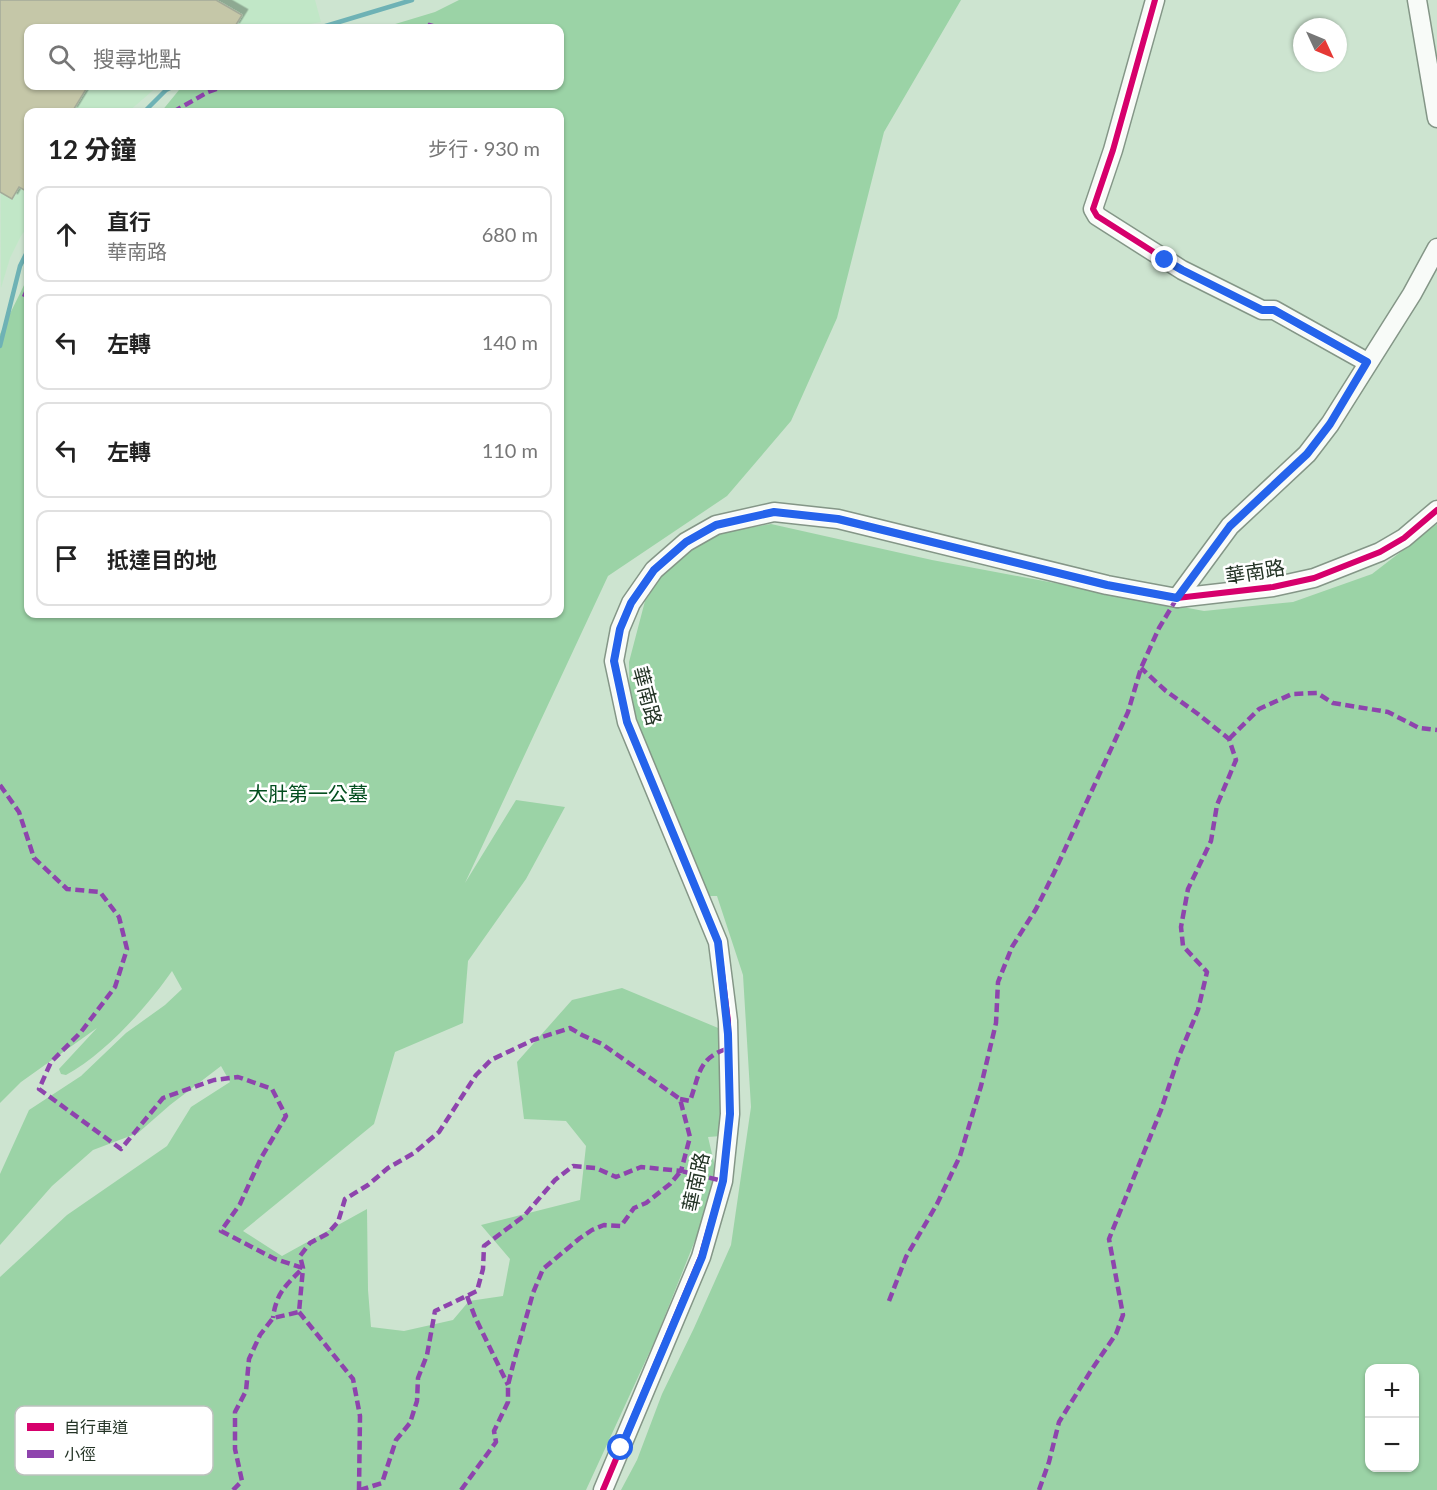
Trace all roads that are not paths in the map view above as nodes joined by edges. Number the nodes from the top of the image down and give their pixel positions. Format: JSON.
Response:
{"nodes":[{"id":1,"x":1155,"y":0,"type":"edge"},
{"id":2,"x":1417,"y":0,"type":"edge"},
{"id":3,"x":1437,"y":118,"type":"edge"},
{"id":4,"x":1437,"y":248,"type":"edge"},
{"id":5,"x":1367,"y":362,"type":"junction"},
{"id":6,"x":1437,"y":510,"type":"edge"},
{"id":7,"x":1177,"y":598,"type":"junction"},
{"id":8,"x":603,"y":1490,"type":"edge"}],
"edges":[{"from":1,"to":5,"type":"street"},
{"from":2,"to":3,"type":"street"},
{"from":4,"to":5,"type":"street"},
{"from":5,"to":7,"type":"street"},
{"from":6,"to":7,"type":"street","name":"華南路"},
{"from":7,"to":8,"type":"street","name":"華南路"}]}
